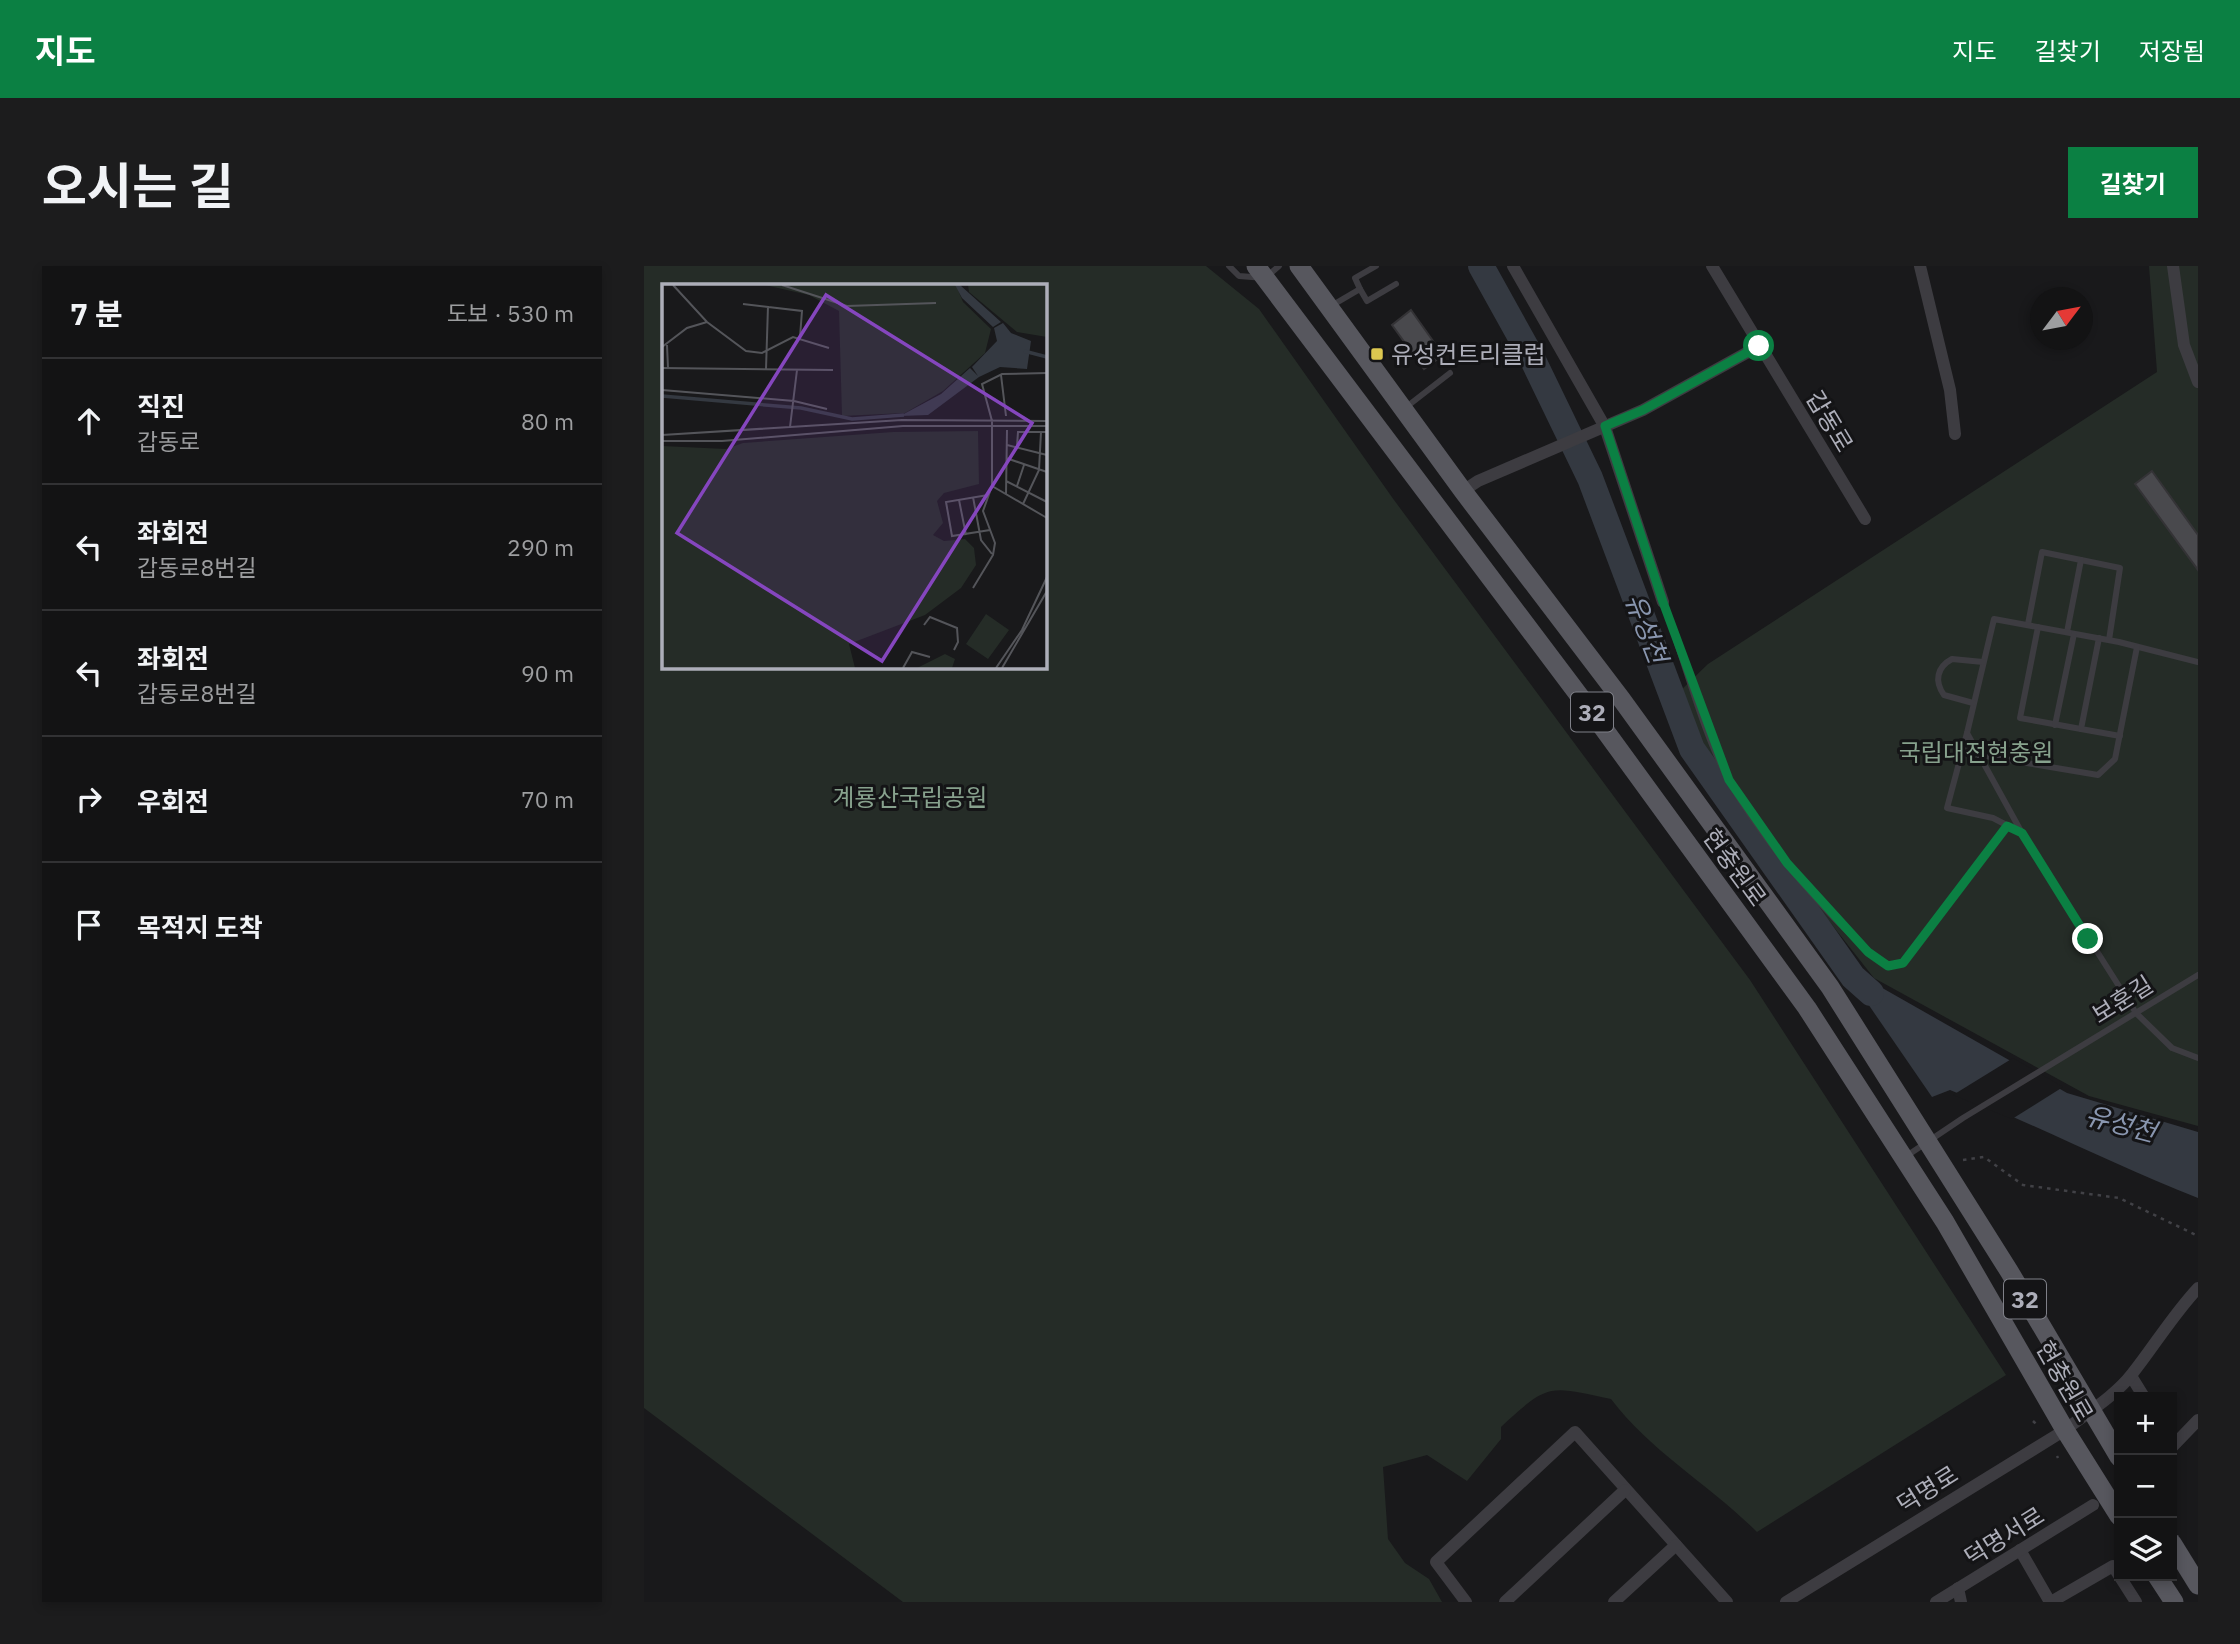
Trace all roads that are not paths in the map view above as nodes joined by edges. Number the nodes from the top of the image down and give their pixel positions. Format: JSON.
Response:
{"nodes":[{"id":1,"x":1230,"y":266,"type":"edge"},
{"id":2,"x":1377,"y":266,"type":"edge"},
{"id":3,"x":1513,"y":266,"type":"edge"},
{"id":4,"x":1712,"y":266,"type":"edge"},
{"id":5,"x":1920,"y":266,"type":"edge"},
{"id":6,"x":2173,"y":266,"type":"edge"},
{"id":7,"x":1305,"y":268,"type":"edge"},
{"id":8,"x":1266,"y":270,"type":"edge"},
{"id":9,"x":1396,"y":284,"type":"dead end"},
{"id":10,"x":1360,"y":289,"type":"junction"},
{"id":11,"x":1329,"y":307,"type":"junction"},
{"id":12,"x":1759,"y":346,"type":"junction"},
{"id":13,"x":1450,"y":373,"type":"dead end"},
{"id":14,"x":2198,"y":382,"type":"edge"},
{"id":15,"x":1403,"y":409,"type":"junction"},
{"id":16,"x":1601,"y":428,"type":"junction"},
{"id":17,"x":1955,"y":433,"type":"dead end"},
{"id":18,"x":1463,"y":491,"type":"junction"},
{"id":19,"x":1865,"y":519,"type":"dead end"},
{"id":20,"x":2081,"y":560,"type":"junction"},
{"id":21,"x":1663,"y":602,"type":"joint"},
{"id":22,"x":2028,"y":624,"type":"junction"},
{"id":23,"x":2038,"y":626,"type":"junction"},
{"id":24,"x":2071,"y":633,"type":"junction"},
{"id":25,"x":2099,"y":638,"type":"junction"},
{"id":26,"x":2109,"y":640,"type":"junction"},
{"id":27,"x":2137,"y":647,"type":"junction"},
{"id":28,"x":1983,"y":662,"type":"junction"},
{"id":29,"x":2198,"y":662,"type":"edge"},
{"id":30,"x":1973,"y":703,"type":"junction"},
{"id":31,"x":2055,"y":725,"type":"junction"},
{"id":32,"x":2081,"y":729,"type":"junction"},
{"id":33,"x":1967,"y":733,"type":"junction"},
{"id":34,"x":2120,"y":736,"type":"junction"},
{"id":35,"x":1979,"y":755,"type":"junction"},
{"id":36,"x":2007,"y":826,"type":"junction"},
{"id":37,"x":2022,"y":833,"type":"junction"},
{"id":38,"x":2198,"y":975,"type":"edge"},
{"id":39,"x":2136,"y":1013,"type":"junction"},
{"id":40,"x":2198,"y":1058,"type":"edge"},
{"id":41,"x":1929,"y":1142,"type":"junction"},
{"id":42,"x":1903,"y":1158,"type":"junction"},
{"id":43,"x":2198,"y":1287,"type":"edge"},
{"id":44,"x":2131,"y":1376,"type":"junction"},
{"id":45,"x":2141,"y":1392,"type":"edge"},
{"id":46,"x":2091,"y":1410,"type":"junction"},
{"id":47,"x":2198,"y":1420,"type":"edge"},
{"id":48,"x":2065,"y":1430,"type":"junction"},
{"id":49,"x":2177,"y":1440,"type":"edge"},
{"id":50,"x":2118,"y":1455,"type":"edge"},
{"id":51,"x":1625,"y":1490,"type":"junction"},
{"id":52,"x":2093,"y":1505,"type":"dead end"},
{"id":53,"x":2114,"y":1508,"type":"edge"},
{"id":54,"x":1676,"y":1545,"type":"junction"},
{"id":55,"x":2020,"y":1550,"type":"junction"},
{"id":56,"x":2177,"y":1551,"type":"edge"},
{"id":57,"x":2160,"y":1581,"type":"edge"},
{"id":58,"x":2198,"y":1585,"type":"edge"},
{"id":59,"x":1958,"y":1588,"type":"junction"},
{"id":60,"x":1466,"y":1602,"type":"edge"},
{"id":61,"x":1506,"y":1602,"type":"edge"},
{"id":62,"x":1614,"y":1602,"type":"edge"},
{"id":63,"x":1727,"y":1602,"type":"edge"},
{"id":64,"x":1783,"y":1602,"type":"edge"},
{"id":65,"x":1936,"y":1602,"type":"edge"},
{"id":66,"x":1961,"y":1602,"type":"edge"},
{"id":67,"x":2051,"y":1602,"type":"edge"},
{"id":68,"x":2136,"y":1602,"type":"edge"},
{"id":69,"x":2174,"y":1602,"type":"edge"}],
"edges":[{"from":1,"to":8,"type":"lane","name":"현충원로"},
{"from":2,"to":10,"type":"lane"},
{"from":3,"to":16,"type":"street"},
{"from":4,"to":12,"type":"street","name":"갑동로"},
{"from":5,"to":17,"type":"street"},
{"from":6,"to":14,"type":"street"},
{"from":7,"to":11,"type":"main road","name":"현충원로","number":"32"},
{"from":8,"to":42,"type":"main road","name":"현충원로","number":"32"},
{"from":9,"to":10,"type":"lane"},
{"from":10,"to":11,"type":"lane"},
{"from":11,"to":15,"type":"main road","name":"현충원로","number":"32"},
{"from":12,"to":16,"type":"street"},
{"from":12,"to":19,"type":"street","name":"갑동로"},
{"from":13,"to":15,"type":"lane"},
{"from":15,"to":18,"type":"main road","name":"현충원로","number":"32"},
{"from":16,"to":18,"type":"street"},
{"from":16,"to":21,"type":"street"},
{"from":18,"to":41,"type":"main road","name":"현충원로","number":"32"},
{"from":20,"to":22,"type":"lane"},
{"from":20,"to":24,"type":"lane"},
{"from":20,"to":26,"type":"lane"},
{"from":21,"to":36,"type":"lane"},
{"from":22,"to":23,"type":"lane"},
{"from":22,"to":28,"type":"lane"},
{"from":23,"to":24,"type":"lane"},
{"from":23,"to":31,"type":"lane"},
{"from":24,"to":25,"type":"lane"},
{"from":24,"to":31,"type":"lane"},
{"from":25,"to":26,"type":"lane"},
{"from":25,"to":32,"type":"lane"},
{"from":26,"to":27,"type":"lane"},
{"from":27,"to":29,"type":"lane"},
{"from":27,"to":34,"type":"lane"},
{"from":28,"to":30,"type":"lane"},
{"from":28,"to":30,"type":"lane"},
{"from":30,"to":33,"type":"lane"},
{"from":31,"to":32,"type":"lane"},
{"from":32,"to":34,"type":"lane"},
{"from":33,"to":35,"type":"lane"},
{"from":33,"to":36,"type":"lane"},
{"from":34,"to":35,"type":"lane"},
{"from":35,"to":37,"type":"lane"},
{"from":36,"to":37,"type":"lane"},
{"from":37,"to":39,"type":"lane"},
{"from":38,"to":39,"type":"lane","name":"보훈길"},
{"from":39,"to":40,"type":"lane"},
{"from":39,"to":41,"type":"lane","name":"보훈길"},
{"from":41,"to":42,"type":"lane","name":"보훈길"},
{"from":41,"to":46,"type":"main road","name":"현충원로","number":"32"},
{"from":42,"to":48,"type":"main road","name":"현충원로","number":"32"},
{"from":43,"to":44,"type":"street","name":"덕명로"},
{"from":44,"to":45,"type":"street"},
{"from":44,"to":46,"type":"street","name":"덕명로"},
{"from":46,"to":48,"type":"street","name":"덕명로"},
{"from":46,"to":50,"type":"main road","name":"현충원로","number":"32"},
{"from":47,"to":49,"type":"street"},
{"from":48,"to":53,"type":"main road","name":"현충원로","number":"32"},
{"from":48,"to":64,"type":"street","name":"덕명로"},
{"from":51,"to":54,"type":"street"},
{"from":51,"to":60,"type":"street"},
{"from":51,"to":61,"type":"street"},
{"from":52,"to":55,"type":"street","name":"덕명서로"},
{"from":54,"to":62,"type":"street"},
{"from":54,"to":63,"type":"street"},
{"from":55,"to":59,"type":"street","name":"덕명서로"},
{"from":55,"to":67,"type":"street"},
{"from":56,"to":58,"type":"main road"},
{"from":57,"to":69,"type":"main road"},
{"from":59,"to":65,"type":"street","name":"덕명서로"},
{"from":59,"to":66,"type":"street"},
{"from":67,"to":68,"type":"street"}]}
